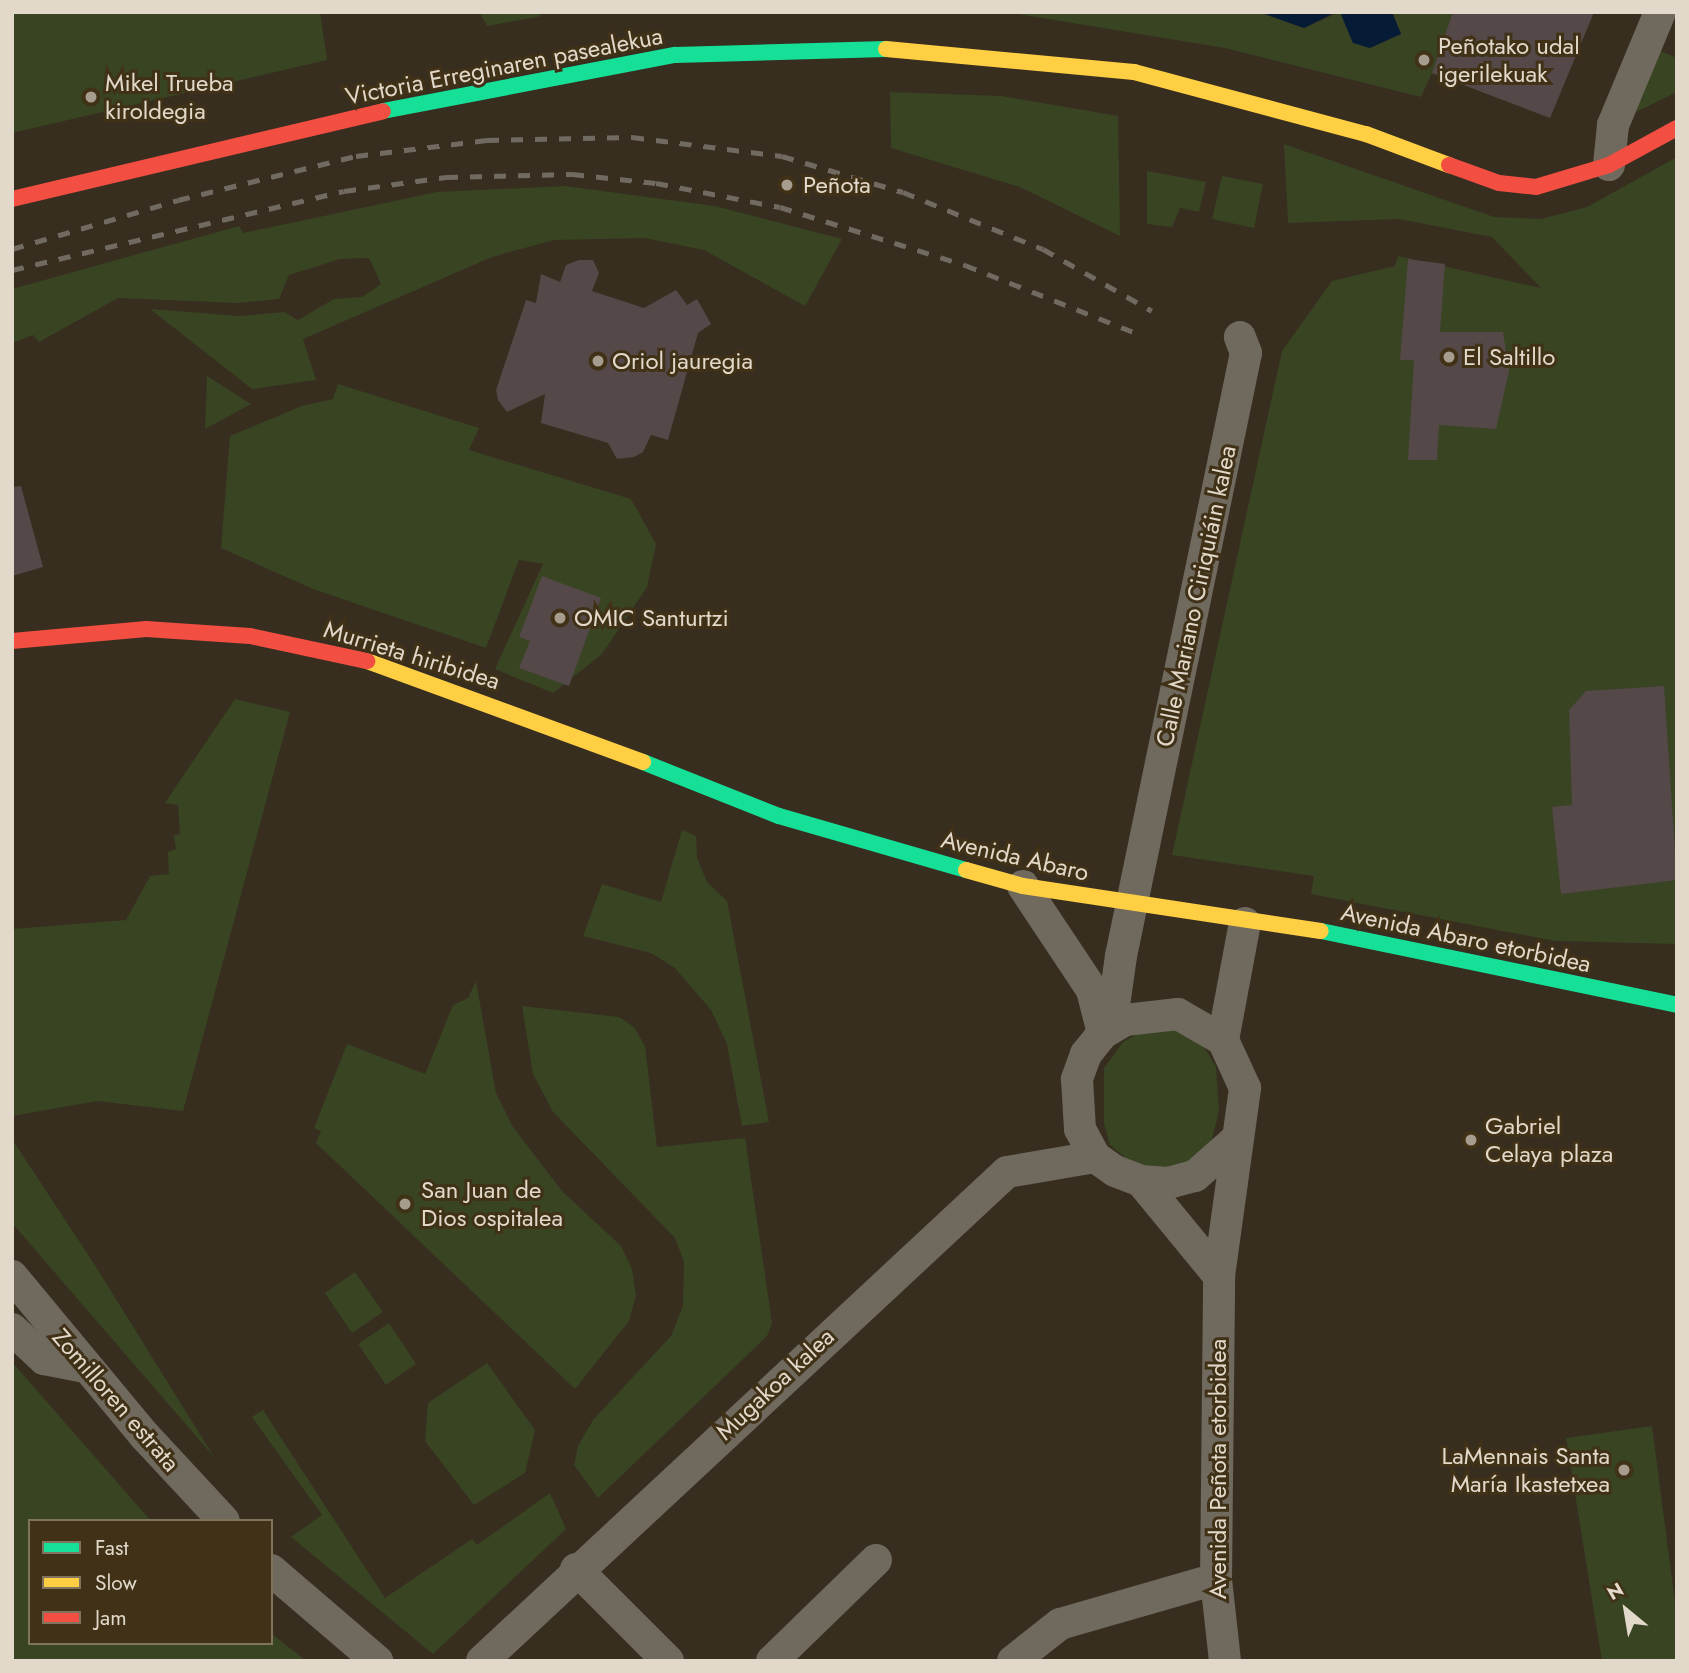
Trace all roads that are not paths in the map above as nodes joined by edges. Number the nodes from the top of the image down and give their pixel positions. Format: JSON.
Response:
{"nodes":[{"id":1,"x":1662,"y":30,"type":"edge"},
{"id":2,"x":1677,"y":128,"type":"edge"},
{"id":3,"x":1609,"y":164,"type":"junction"},
{"id":4,"x":12,"y":199,"type":"edge"},
{"id":5,"x":1240,"y":337,"type":"dead end"},
{"id":6,"x":12,"y":641,"type":"edge"},
{"id":7,"x":779,"y":816,"type":"joint"},
{"id":8,"x":1023,"y":886,"type":"junction"},
{"id":9,"x":1132,"y":905,"type":"junction"},
{"id":10,"x":1245,"y":923,"type":"junction"},
{"id":11,"x":1677,"y":1005,"type":"edge"},
{"id":12,"x":1107,"y":1030,"type":"junction"},
{"id":13,"x":1223,"y":1040,"type":"junction"},
{"id":14,"x":1238,"y":1138,"type":"junction"},
{"id":15,"x":1095,"y":1157,"type":"junction"},
{"id":16,"x":1140,"y":1181,"type":"junction"},
{"id":17,"x":12,"y":1276,"type":"edge"},
{"id":18,"x":1219,"y":1276,"type":"junction"},
{"id":19,"x":12,"y":1329,"type":"edge"},
{"id":20,"x":85,"y":1367,"type":"junction"},
{"id":21,"x":222,"y":1519,"type":"edge"},
{"id":22,"x":876,"y":1560,"type":"dead end"},
{"id":23,"x":576,"y":1569,"type":"junction"},
{"id":24,"x":273,"y":1572,"type":"edge"},
{"id":25,"x":1216,"y":1579,"type":"junction"},
{"id":26,"x":377,"y":1661,"type":"edge"},
{"id":27,"x":482,"y":1661,"type":"edge"},
{"id":28,"x":668,"y":1661,"type":"edge"},
{"id":29,"x":772,"y":1661,"type":"edge"},
{"id":30,"x":1013,"y":1661,"type":"edge"},
{"id":31,"x":1225,"y":1661,"type":"edge"}],
"edges":[{"from":1,"to":3,"type":"street"},
{"from":2,"to":3,"type":"street","name":"Victoria Erreginaren pasealekua"},
{"from":3,"to":4,"type":"street","name":"Victoria Erreginaren pasealekua"},
{"from":5,"to":9,"type":"street","name":"Calle Mariano Ciriquiáin kalea"},
{"from":6,"to":7,"type":"street","name":"Murrieta hiribidea"},
{"from":7,"to":8,"type":"street","name":"Avenida Abaro"},
{"from":8,"to":9,"type":"street","name":"Avenida Abaro"},
{"from":8,"to":12,"type":"street"},
{"from":9,"to":10,"type":"street","name":"Avenida Abaro"},
{"from":9,"to":12,"type":"street","name":"Calle Mariano Ciriquiáin kalea"},
{"from":10,"to":11,"type":"street","name":"Avenida Abaro etorbidea"},
{"from":10,"to":13,"type":"street"},
{"from":12,"to":13,"type":"street"},
{"from":12,"to":15,"type":"street"},
{"from":13,"to":14,"type":"street"},
{"from":14,"to":16,"type":"street"},
{"from":14,"to":18,"type":"street","name":"Avenida Peñota etorbidea"},
{"from":15,"to":16,"type":"street"},
{"from":15,"to":23,"type":"street","name":"Mugakoa kalea"},
{"from":16,"to":18,"type":"street"},
{"from":17,"to":20,"type":"street","name":"Zomilloren estrata"},
{"from":18,"to":25,"type":"street","name":"Avenida Peñota etorbidea"},
{"from":19,"to":20,"type":"street"},
{"from":20,"to":21,"type":"street","name":"Zomilloren estrata"},
{"from":22,"to":29,"type":"street"},
{"from":23,"to":27,"type":"street","name":"Mugakoa kalea"},
{"from":23,"to":28,"type":"street"},
{"from":24,"to":26,"type":"street"},
{"from":25,"to":30,"type":"street"},
{"from":25,"to":31,"type":"street","name":"Avenida Peñota etorbidea"}]}
